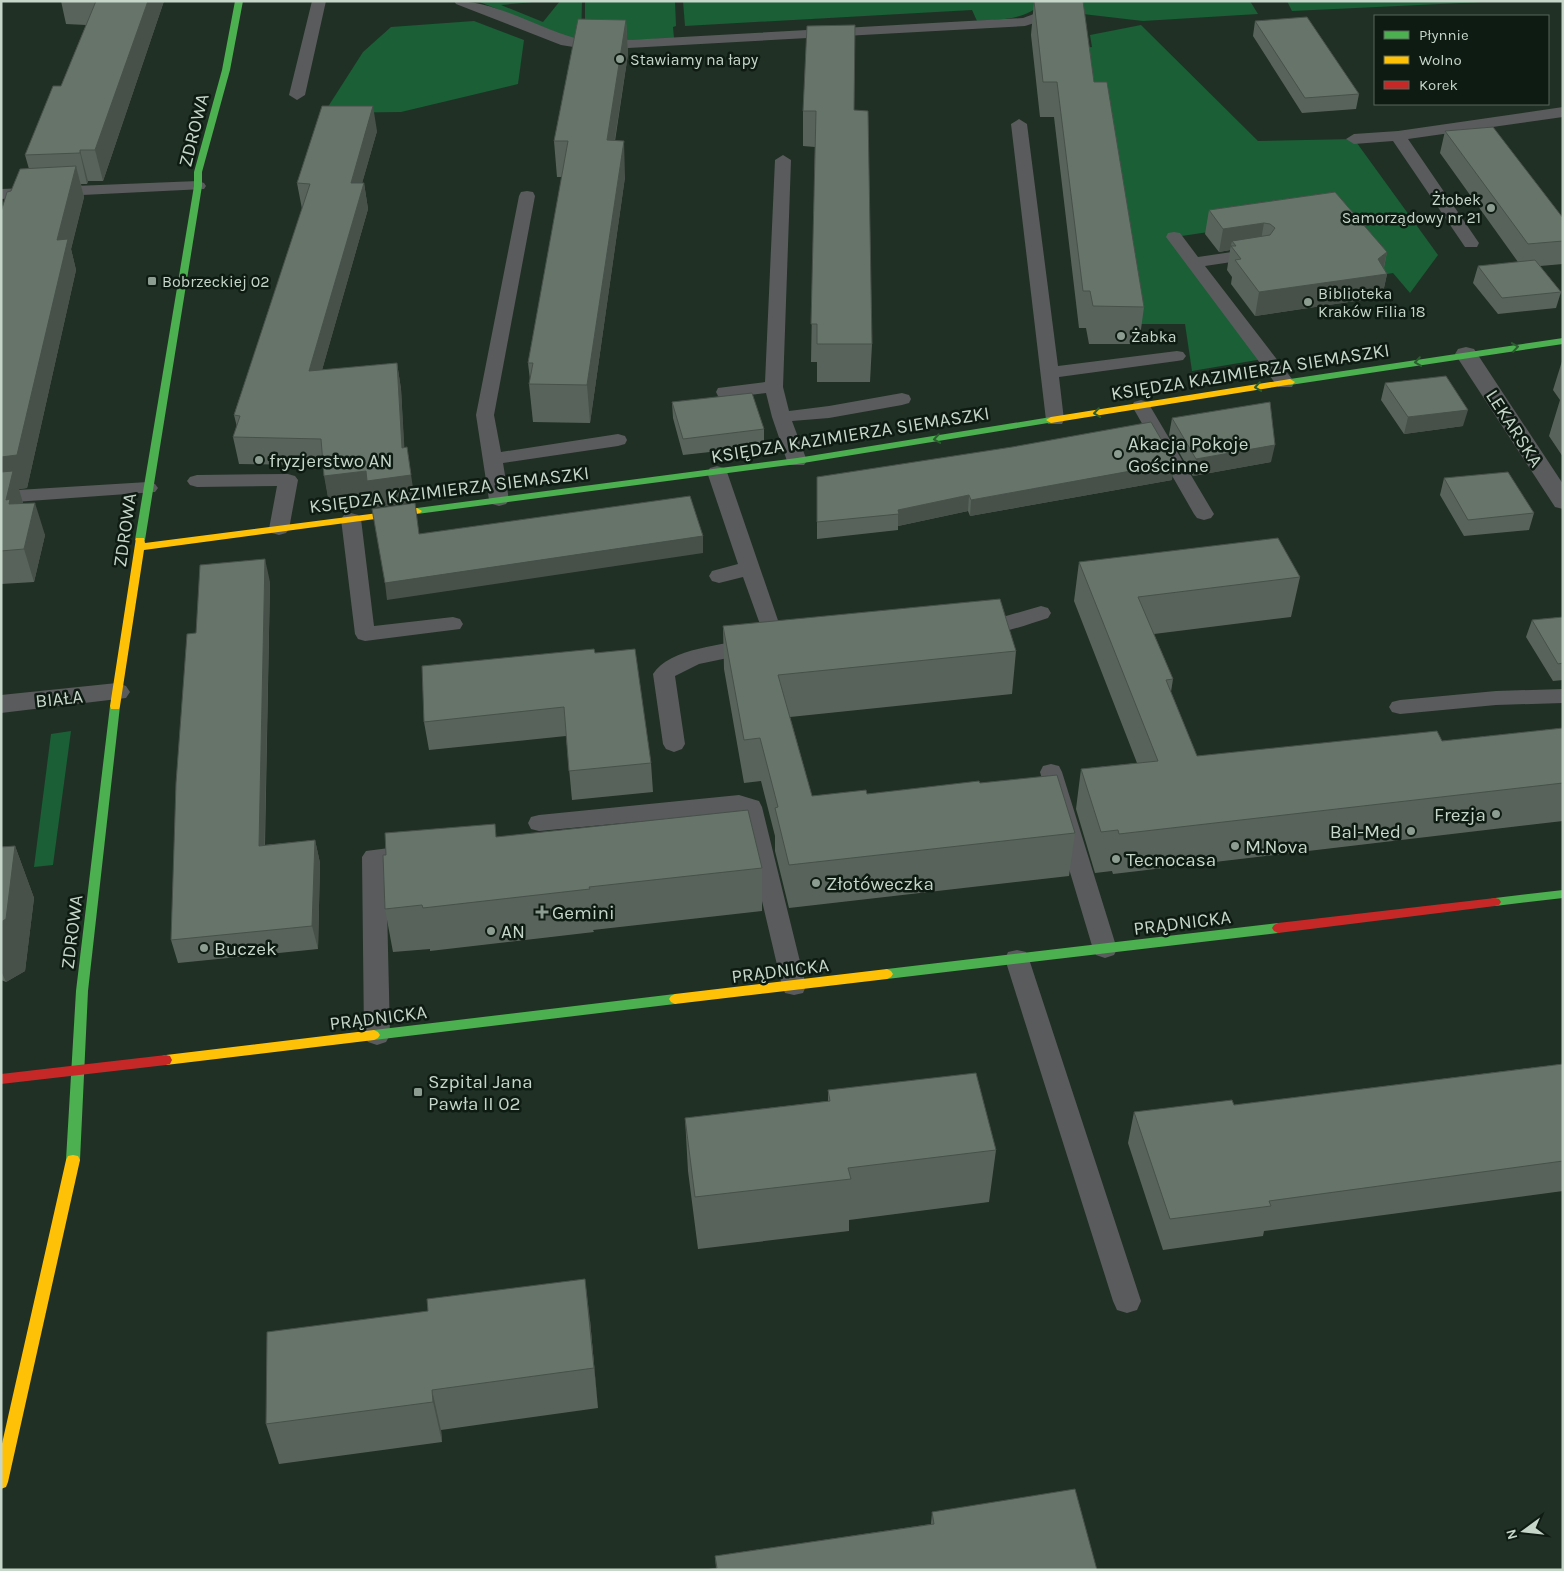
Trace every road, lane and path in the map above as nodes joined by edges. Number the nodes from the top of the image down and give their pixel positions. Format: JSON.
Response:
{"nodes":[{"id":1,"x":239,"y":1,"type":"edge"},
{"id":2,"x":319,"y":1,"type":"edge"},
{"id":3,"x":461,"y":1,"type":"edge"},
{"id":4,"x":1054,"y":1,"type":"edge"},
{"id":5,"x":297,"y":95,"type":"dead end"},
{"id":6,"x":1563,"y":112,"type":"edge"},
{"id":7,"x":1019,"y":124,"type":"dead end"},
{"id":8,"x":1398,"y":136,"type":"junction"},
{"id":9,"x":1354,"y":139,"type":"dead end"},
{"id":10,"x":783,"y":160,"type":"dead end"},
{"id":11,"x":198,"y":186,"type":"junction"},
{"id":12,"x":1,"y":194,"type":"edge"},
{"id":13,"x":527,"y":196,"type":"dead end"},
{"id":14,"x":1174,"y":237,"type":"dead end"},
{"id":15,"x":1471,"y":243,"type":"dead end"},
{"id":16,"x":1260,"y":253,"type":"edge"},
{"id":17,"x":1194,"y":263,"type":"junction"},
{"id":18,"x":1563,"y":341,"type":"edge"},
{"id":19,"x":1466,"y":354,"type":"junction"},
{"id":20,"x":1178,"y":356,"type":"dead end"},
{"id":21,"x":1048,"y":372,"type":"junction"},
{"id":22,"x":1285,"y":382,"type":"junction"},
{"id":23,"x":774,"y":386,"type":"junction"},
{"id":24,"x":725,"y":392,"type":"dead end"},
{"id":25,"x":902,"y":399,"type":"dead end"},
{"id":26,"x":1141,"y":406,"type":"junction"},
{"id":27,"x":781,"y":417,"type":"junction"},
{"id":28,"x":1055,"y":420,"type":"junction"},
{"id":29,"x":618,"y":440,"type":"dead end"},
{"id":30,"x":492,"y":459,"type":"junction"},
{"id":31,"x":797,"y":461,"type":"junction"},
{"id":32,"x":717,"y":472,"type":"junction"},
{"id":33,"x":197,"y":481,"type":"dead end"},
{"id":34,"x":148,"y":488,"type":"junction"},
{"id":35,"x":1,"y":497,"type":"edge"},
{"id":36,"x":499,"y":500,"type":"junction"},
{"id":37,"x":1563,"y":502,"type":"edge"},
{"id":38,"x":1204,"y":514,"type":"dead end"},
{"id":39,"x":352,"y":519,"type":"junction"},
{"id":40,"x":279,"y":529,"type":"junction"},
{"id":41,"x":140,"y":547,"type":"junction"},
{"id":42,"x":749,"y":566,"type":"junction"},
{"id":43,"x":719,"y":576,"type":"dead end"},
{"id":44,"x":1041,"y":612,"type":"dead end"},
{"id":45,"x":453,"y":624,"type":"dead end"},
{"id":46,"x":960,"y":628,"type":"edge"},
{"id":47,"x":771,"y":632,"type":"junction"},
{"id":48,"x":807,"y":643,"type":"edge"},
{"id":49,"x":117,"y":692,"type":"junction"},
{"id":50,"x":1563,"y":696,"type":"edge"},
{"id":51,"x":1,"y":704,"type":"edge"},
{"id":52,"x":1400,"y":707,"type":"dead end"},
{"id":53,"x":674,"y":744,"type":"dead end"},
{"id":54,"x":1051,"y":772,"type":"dead end"},
{"id":55,"x":539,"y":823,"type":"dead end"},
{"id":56,"x":416,"y":852,"type":"edge"},
{"id":57,"x":1563,"y":894,"type":"edge"},
{"id":58,"x":1105,"y":949,"type":"junction"},
{"id":59,"x":1017,"y":959,"type":"junction"},
{"id":60,"x":794,"y":986,"type":"junction"},
{"id":61,"x":377,"y":1035,"type":"junction"},
{"id":62,"x":78,"y":1070,"type":"junction"},
{"id":63,"x":1,"y":1078,"type":"edge"},
{"id":64,"x":1127,"y":1301,"type":"dead end"},
{"id":65,"x":1,"y":1482,"type":"edge"}],
"edges":[{"from":1,"to":11,"type":"street","name":"ZDROWA"},
{"from":2,"to":5,"type":"lane"},
{"from":3,"to":4,"type":"lane"},
{"from":6,"to":8,"type":"lane"},
{"from":7,"to":21,"type":"lane"},
{"from":8,"to":9,"type":"lane"},
{"from":8,"to":15,"type":"lane"},
{"from":10,"to":23,"type":"lane"},
{"from":11,"to":12,"type":"lane"},
{"from":11,"to":34,"type":"street","name":"ZDROWA"},
{"from":13,"to":30,"type":"lane"},
{"from":14,"to":17,"type":"lane"},
{"from":16,"to":17,"type":"lane"},
{"from":17,"to":22,"type":"lane"},
{"from":19,"to":18,"type":"street","name":"KSIĘDZA KAZIMIERZA SIEMASZKI","one_way":true},
{"from":19,"to":22,"type":"street","name":"KSIĘDZA KAZIMIERZA SIEMASZKI","one_way":true},
{"from":19,"to":37,"type":"street","name":"LEKARSKA"},
{"from":20,"to":21,"type":"lane"},
{"from":21,"to":28,"type":"lane"},
{"from":22,"to":26,"type":"street","name":"KSIĘDZA KAZIMIERZA SIEMASZKI","one_way":true},
{"from":23,"to":24,"type":"lane"},
{"from":23,"to":27,"type":"lane"},
{"from":25,"to":27,"type":"lane"},
{"from":26,"to":28,"type":"street","name":"KSIĘDZA KAZIMIERZA SIEMASZKI","one_way":true},
{"from":26,"to":38,"type":"lane"},
{"from":27,"to":31,"type":"lane"},
{"from":28,"to":31,"type":"street","name":"KSIĘDZA KAZIMIERZA SIEMASZKI","one_way":true},
{"from":29,"to":30,"type":"lane"},
{"from":30,"to":36,"type":"lane"},
{"from":31,"to":32,"type":"street","name":"KSIĘDZA KAZIMIERZA SIEMASZKI"},
{"from":32,"to":36,"type":"street","name":"KSIĘDZA KAZIMIERZA SIEMASZKI"},
{"from":32,"to":42,"type":"lane"},
{"from":33,"to":40,"type":"lane"},
{"from":34,"to":35,"type":"lane"},
{"from":34,"to":41,"type":"street","name":"ZDROWA"},
{"from":36,"to":39,"type":"street","name":"KSIĘDZA KAZIMIERZA SIEMASZKI"},
{"from":39,"to":40,"type":"street","name":"KSIĘDZA KAZIMIERZA SIEMASZKI"},
{"from":39,"to":45,"type":"lane"},
{"from":40,"to":41,"type":"street","name":"KSIĘDZA KAZIMIERZA SIEMASZKI"},
{"from":41,"to":49,"type":"street","name":"ZDROWA"},
{"from":42,"to":43,"type":"lane"},
{"from":42,"to":47,"type":"lane"},
{"from":44,"to":46,"type":"lane"},
{"from":47,"to":48,"type":"lane"},
{"from":47,"to":53,"type":"lane"},
{"from":49,"to":51,"type":"street","name":"BIAŁA"},
{"from":49,"to":62,"type":"street","name":"ZDROWA"},
{"from":50,"to":52,"type":"lane"},
{"from":54,"to":58,"type":"lane"},
{"from":55,"to":60,"type":"lane"},
{"from":56,"to":61,"type":"lane"},
{"from":57,"to":58,"type":"street","name":"PRĄDNICKA"},
{"from":58,"to":59,"type":"street","name":"PRĄDNICKA"},
{"from":59,"to":60,"type":"street","name":"PRĄDNICKA"},
{"from":59,"to":64,"type":"lane"},
{"from":60,"to":61,"type":"street","name":"PRĄDNICKA"},
{"from":61,"to":62,"type":"street","name":"PRĄDNICKA"},
{"from":62,"to":63,"type":"street","name":"PRĄDNICKA"},
{"from":62,"to":65,"type":"street","name":"ZDROWA"}]}
